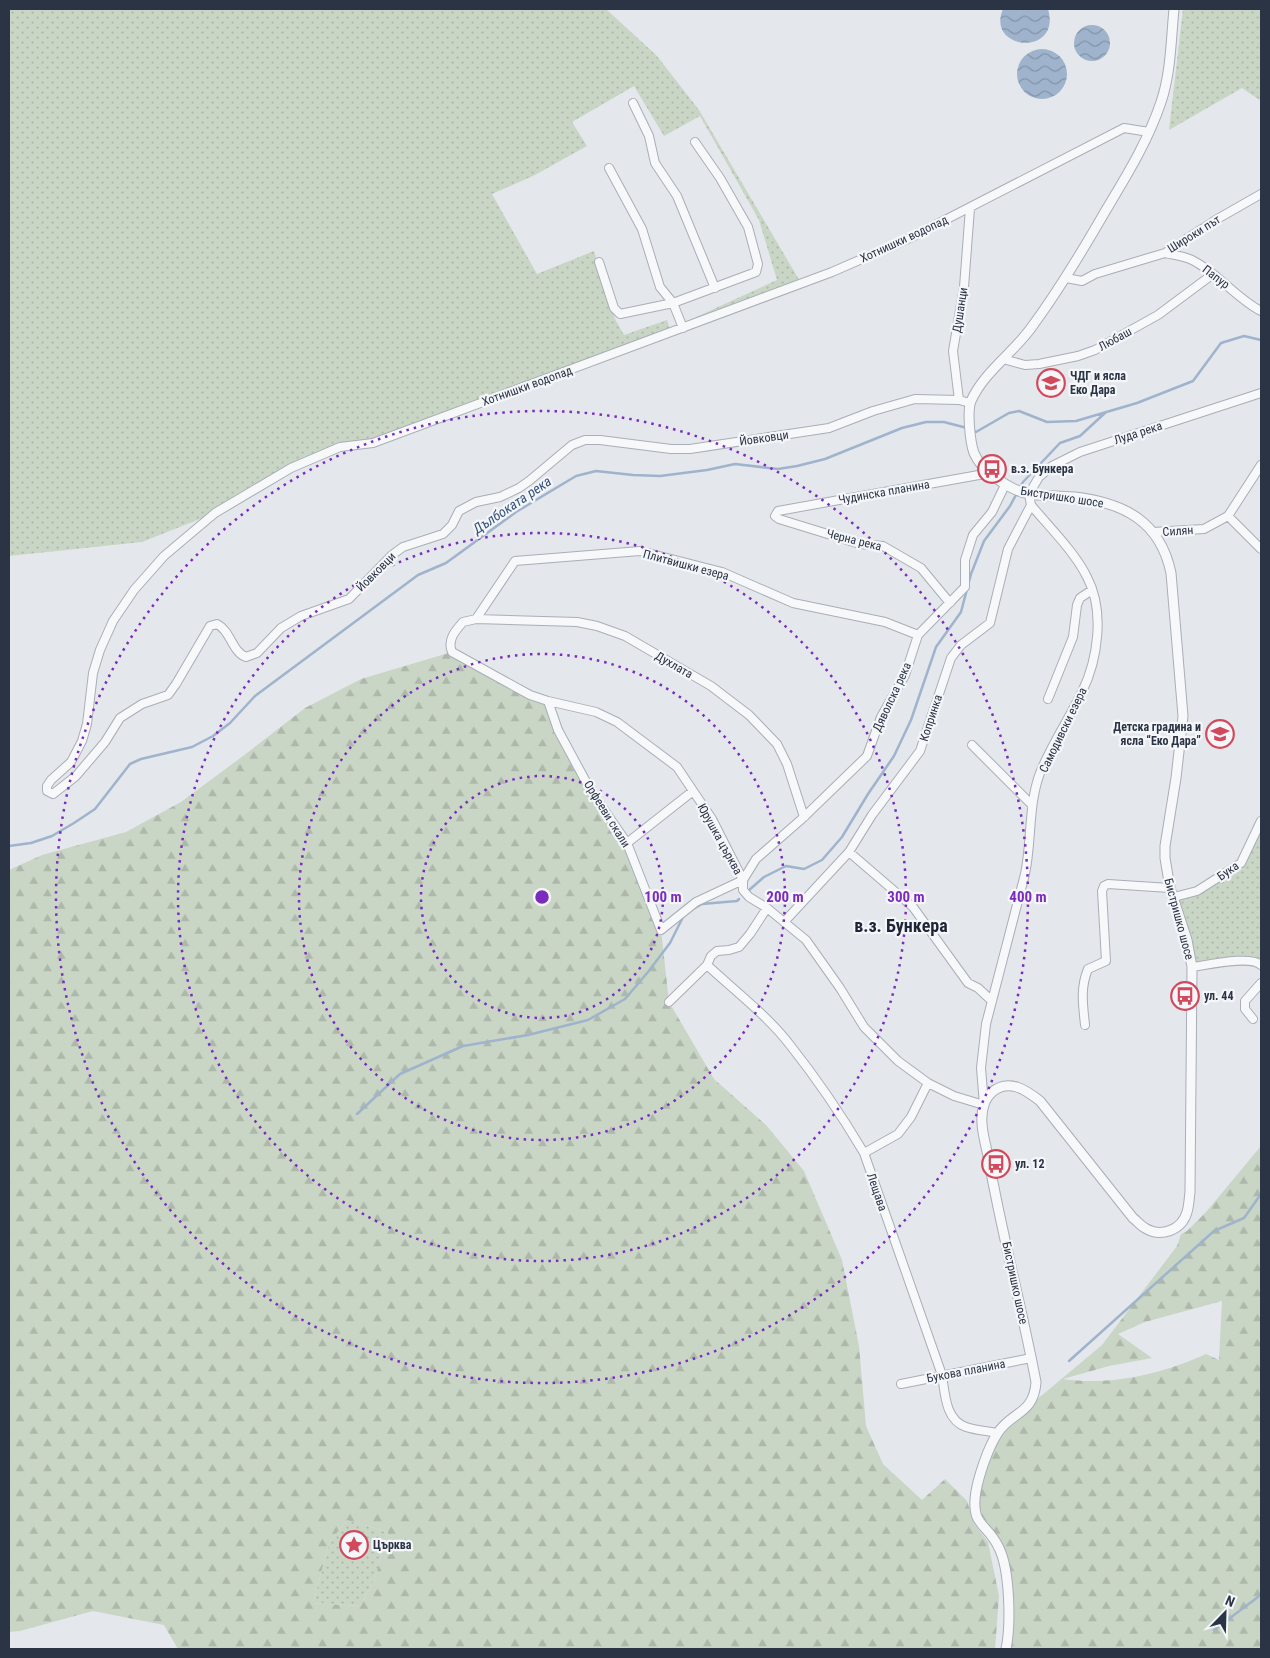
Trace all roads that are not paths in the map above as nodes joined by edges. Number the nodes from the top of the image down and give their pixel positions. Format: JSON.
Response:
{"nodes":[{"id":1,"x":1174,"y":9,"type":"edge"},
{"id":2,"x":633,"y":103,"type":"dead end"},
{"id":3,"x":1149,"y":132,"type":"junction"},
{"id":4,"x":695,"y":142,"type":"dead end"},
{"id":5,"x":608,"y":168,"type":"dead end"},
{"id":6,"x":1261,"y":194,"type":"edge"},
{"id":7,"x":970,"y":208,"type":"junction"},
{"id":8,"x":1165,"y":253,"type":"junction"},
{"id":9,"x":599,"y":262,"type":"dead end"},
{"id":10,"x":1213,"y":274,"type":"junction"},
{"id":11,"x":1066,"y":278,"type":"junction"},
{"id":12,"x":715,"y":288,"type":"junction"},
{"id":13,"x":673,"y":303,"type":"junction"},
{"id":14,"x":1261,"y":311,"type":"edge"},
{"id":15,"x":683,"y":328,"type":"junction"},
{"id":16,"x":1003,"y":360,"type":"junction"},
{"id":17,"x":1261,"y":392,"type":"edge"},
{"id":18,"x":959,"y":400,"type":"junction"},
{"id":19,"x":970,"y":403,"type":"junction"},
{"id":20,"x":1260,"y":469,"type":"edge"},
{"id":21,"x":990,"y":473,"type":"junction"},
{"id":22,"x":1006,"y":485,"type":"junction"},
{"id":23,"x":1029,"y":494,"type":"junction"},
{"id":24,"x":1031,"y":505,"type":"junction"},
{"id":25,"x":778,"y":510,"type":"joint"},
{"id":26,"x":1228,"y":516,"type":"junction"},
{"id":27,"x":1154,"y":532,"type":"junction"},
{"id":28,"x":1261,"y":549,"type":"edge"},
{"id":29,"x":1092,"y":590,"type":"junction"},
{"id":30,"x":950,"y":603,"type":"junction"},
{"id":31,"x":476,"y":619,"type":"junction"},
{"id":32,"x":918,"y":635,"type":"junction"},
{"id":33,"x":1048,"y":699,"type":"dead end"},
{"id":34,"x":548,"y":701,"type":"junction"},
{"id":35,"x":972,"y":745,"type":"dead end"},
{"id":36,"x":693,"y":790,"type":"junction"},
{"id":37,"x":47,"y":792,"type":"joint"},
{"id":38,"x":1032,"y":805,"type":"junction"},
{"id":39,"x":804,"y":817,"type":"junction"},
{"id":40,"x":1261,"y":821,"type":"edge"},
{"id":41,"x":627,"y":843,"type":"junction"},
{"id":42,"x":849,"y":852,"type":"junction"},
{"id":43,"x":743,"y":880,"type":"junction"},
{"id":44,"x":1170,"y":888,"type":"junction"},
{"id":45,"x":1174,"y":897,"type":"junction"},
{"id":46,"x":766,"y":908,"type":"junction"},
{"id":47,"x":784,"y":922,"type":"junction"},
{"id":48,"x":707,"y":965,"type":"junction"},
{"id":49,"x":1261,"y":965,"type":"edge"},
{"id":50,"x":1192,"y":967,"type":"junction"},
{"id":51,"x":1261,"y":983,"type":"edge"},
{"id":52,"x":992,"y":1001,"type":"junction"},
{"id":53,"x":669,"y":1002,"type":"dead end"},
{"id":54,"x":1254,"y":1019,"type":"dead end"},
{"id":55,"x":1086,"y":1025,"type":"dead end"},
{"id":56,"x":928,"y":1083,"type":"junction"},
{"id":57,"x":984,"y":1105,"type":"junction"},
{"id":58,"x":864,"y":1153,"type":"junction"},
{"id":59,"x":1031,"y":1358,"type":"junction"},
{"id":60,"x":942,"y":1375,"type":"junction"},
{"id":61,"x":901,"y":1384,"type":"dead end"},
{"id":62,"x":997,"y":1433,"type":"junction"},
{"id":63,"x":1006,"y":1649,"type":"edge"}],
"edges":[{"from":1,"to":3,"type":"street"},
{"from":2,"to":12,"type":"street"},
{"from":3,"to":7,"type":"street","name":"Хотнишки водопад"},
{"from":3,"to":11,"type":"street"},
{"from":4,"to":12,"type":"street"},
{"from":5,"to":13,"type":"street"},
{"from":6,"to":8,"type":"street","name":"Широки път"},
{"from":7,"to":15,"type":"street","name":"Хотнишки водопад"},
{"from":7,"to":18,"type":"street","name":"Душанци"},
{"from":8,"to":10,"type":"street","name":"Папур"},
{"from":8,"to":11,"type":"street","name":"Широки път"},
{"from":9,"to":13,"type":"street"},
{"from":10,"to":14,"type":"street","name":"Папур"},
{"from":10,"to":16,"type":"street","name":"Любаш"},
{"from":11,"to":16,"type":"street"},
{"from":12,"to":13,"type":"street"},
{"from":13,"to":15,"type":"street"},
{"from":15,"to":37,"type":"street","name":"Хотнишки водопад"},
{"from":16,"to":19,"type":"street"},
{"from":17,"to":23,"type":"street","name":"Луда река"},
{"from":18,"to":19,"type":"street"},
{"from":18,"to":37,"type":"street","name":"Йовковци"},
{"from":19,"to":21,"type":"street","name":"Бистришко шосе"},
{"from":20,"to":26,"type":"street","name":"Силян"},
{"from":21,"to":22,"type":"street","name":"Бистришко шосе"},
{"from":21,"to":25,"type":"street","name":"Чудинска планина"},
{"from":22,"to":23,"type":"street","name":"Бистришко шосе"},
{"from":22,"to":30,"type":"street","name":"Дяволска река"},
{"from":23,"to":24,"type":"street"},
{"from":23,"to":27,"type":"street","name":"Бистришко шосе"},
{"from":24,"to":29,"type":"street","name":"Самодивски езера"},
{"from":24,"to":42,"type":"street","name":"Копринка"},
{"from":25,"to":30,"type":"street","name":"Черна река"},
{"from":26,"to":27,"type":"street","name":"Силян"},
{"from":26,"to":28,"type":"street"},
{"from":27,"to":44,"type":"street","name":"Бистришко шосе"},
{"from":29,"to":33,"type":"street"},
{"from":29,"to":38,"type":"street","name":"Самодивски езера"},
{"from":30,"to":32,"type":"street","name":"Дяволска река"},
{"from":31,"to":32,"type":"street","name":"Плитвишки езера"},
{"from":31,"to":34,"type":"street","name":"Юрушка църква"},
{"from":31,"to":39,"type":"street","name":"Духлата"},
{"from":32,"to":39,"type":"street","name":"Дяволска река"},
{"from":34,"to":36,"type":"street","name":"Юрушка църква"},
{"from":34,"to":41,"type":"street","name":"Орфееви скали"},
{"from":35,"to":38,"type":"street"},
{"from":36,"to":41,"type":"street"},
{"from":36,"to":43,"type":"street","name":"Юрушка църква"},
{"from":38,"to":52,"type":"street","name":"Самодивски езера"},
{"from":39,"to":43,"type":"street","name":"Дяволска река"},
{"from":40,"to":45,"type":"street","name":"Бука"},
{"from":41,"to":43,"type":"street","name":"Орфееви скали"},
{"from":42,"to":47,"type":"street","name":"Копринка"},
{"from":42,"to":52,"type":"street"},
{"from":43,"to":46,"type":"street","name":"Юрушка църква"},
{"from":44,"to":45,"type":"street","name":"Бистришко шосе"},
{"from":44,"to":55,"type":"street"},
{"from":45,"to":50,"type":"street","name":"Бистришко шосе"},
{"from":46,"to":47,"type":"street","name":"Юрушка църква"},
{"from":46,"to":48,"type":"street"},
{"from":47,"to":56,"type":"street","name":"Юрушка църква"},
{"from":48,"to":53,"type":"street"},
{"from":48,"to":58,"type":"street","name":"Лещава"},
{"from":49,"to":50,"type":"street"},
{"from":50,"to":57,"type":"street","name":"Бистришко шосе"},
{"from":51,"to":54,"type":"street"},
{"from":52,"to":57,"type":"street","name":"Самодивски езера"},
{"from":56,"to":57,"type":"street","name":"Юрушка църква"},
{"from":56,"to":58,"type":"street"},
{"from":57,"to":59,"type":"street","name":"Бистришко шосе"},
{"from":58,"to":60,"type":"street","name":"Лещава"},
{"from":59,"to":60,"type":"street","name":"Букова планина"},
{"from":59,"to":62,"type":"street","name":"Бистришко шосе"},
{"from":60,"to":61,"type":"street","name":"Букова планина"},
{"from":60,"to":62,"type":"street","name":"Лещава"},
{"from":62,"to":63,"type":"street","name":"Бистришко шосе"}]}
